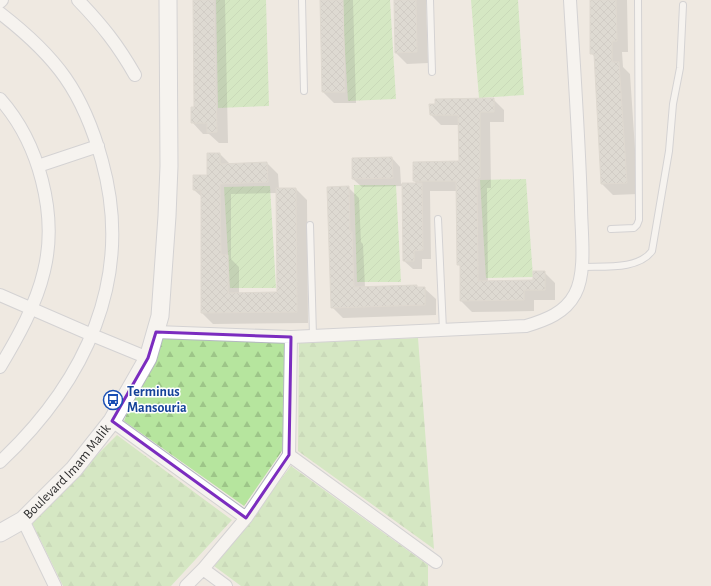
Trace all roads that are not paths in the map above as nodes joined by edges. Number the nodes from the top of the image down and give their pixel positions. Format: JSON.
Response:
{"nodes":[{"id":1,"x":78,"y":0,"type":"edge"},
{"id":2,"x":168,"y":0,"type":"edge"},
{"id":3,"x":302,"y":0,"type":"edge"},
{"id":4,"x":430,"y":0,"type":"edge"},
{"id":5,"x":570,"y":0,"type":"edge"},
{"id":6,"x":638,"y":0,"type":"edge"},
{"id":7,"x":683,"y":5,"type":"dead end"},
{"id":8,"x":0,"y":13,"type":"edge"},
{"id":9,"x":432,"y":72,"type":"dead end"},
{"id":10,"x":135,"y":75,"type":"dead end"},
{"id":11,"x":304,"y":91,"type":"dead end"},
{"id":12,"x":0,"y":99,"type":"edge"},
{"id":13,"x":98,"y":146,"type":"junction"},
{"id":14,"x":38,"y":166,"type":"junction"},
{"id":15,"x":438,"y":219,"type":"dead end"},
{"id":16,"x":310,"y":225,"type":"dead end"},
{"id":17,"x":611,"y":229,"type":"dead end"},
{"id":18,"x":582,"y":267,"type":"junction"},
{"id":19,"x":0,"y":294,"type":"edge"},
{"id":20,"x":31,"y":308,"type":"junction"},
{"id":21,"x":442,"y":330,"type":"junction"},
{"id":22,"x":156,"y":332,"type":"junction"},
{"id":23,"x":92,"y":335,"type":"junction"},
{"id":24,"x":313,"y":336,"type":"junction"},
{"id":25,"x":291,"y":337,"type":"junction"},
{"id":26,"x":148,"y":358,"type":"junction"},
{"id":27,"x":0,"y":367,"type":"edge"},
{"id":28,"x":112,"y":421,"type":"junction"},
{"id":29,"x":289,"y":455,"type":"junction"},
{"id":30,"x":0,"y":462,"type":"edge"},
{"id":31,"x":246,"y":518,"type":"junction"},
{"id":32,"x":23,"y":520,"type":"junction"},
{"id":33,"x":0,"y":533,"type":"edge"},
{"id":34,"x":436,"y":562,"type":"dead end"},
{"id":35,"x":203,"y":569,"type":"junction"},
{"id":36,"x":55,"y":586,"type":"edge"},
{"id":37,"x":186,"y":586,"type":"edge"},
{"id":38,"x":226,"y":586,"type":"edge"}],
"edges":[{"from":1,"to":10,"type":"street"},
{"from":2,"to":22,"type":"street","name":"Boulevard Imam Malik"},
{"from":3,"to":11,"type":"lane"},
{"from":4,"to":9,"type":"lane"},
{"from":5,"to":18,"type":"street"},
{"from":6,"to":17,"type":"lane"},
{"from":7,"to":18,"type":"lane"},
{"from":8,"to":13,"type":"street"},
{"from":12,"to":14,"type":"street"},
{"from":13,"to":14,"type":"street"},
{"from":13,"to":23,"type":"street"},
{"from":14,"to":20,"type":"street"},
{"from":15,"to":21,"type":"lane"},
{"from":16,"to":24,"type":"lane"},
{"from":18,"to":21,"type":"street"},
{"from":19,"to":20,"type":"street"},
{"from":20,"to":23,"type":"street"},
{"from":20,"to":27,"type":"street"},
{"from":21,"to":24,"type":"street"},
{"from":22,"to":25,"type":"street"},
{"from":22,"to":26,"type":"street","name":"Boulevard Imam Malik"},
{"from":23,"to":26,"type":"street"},
{"from":23,"to":30,"type":"street"},
{"from":24,"to":25,"type":"street"},
{"from":25,"to":29,"type":"street"},
{"from":26,"to":28,"type":"street","name":"Boulevard Imam Malik"},
{"from":28,"to":31,"type":"street"},
{"from":28,"to":32,"type":"street","name":"Boulevard Imam Malik"},
{"from":29,"to":31,"type":"street"},
{"from":29,"to":34,"type":"street"},
{"from":31,"to":35,"type":"street"},
{"from":32,"to":33,"type":"street","name":"Boulevard Imam Malik"},
{"from":32,"to":36,"type":"street"},
{"from":35,"to":37,"type":"street"},
{"from":35,"to":38,"type":"street"}]}
